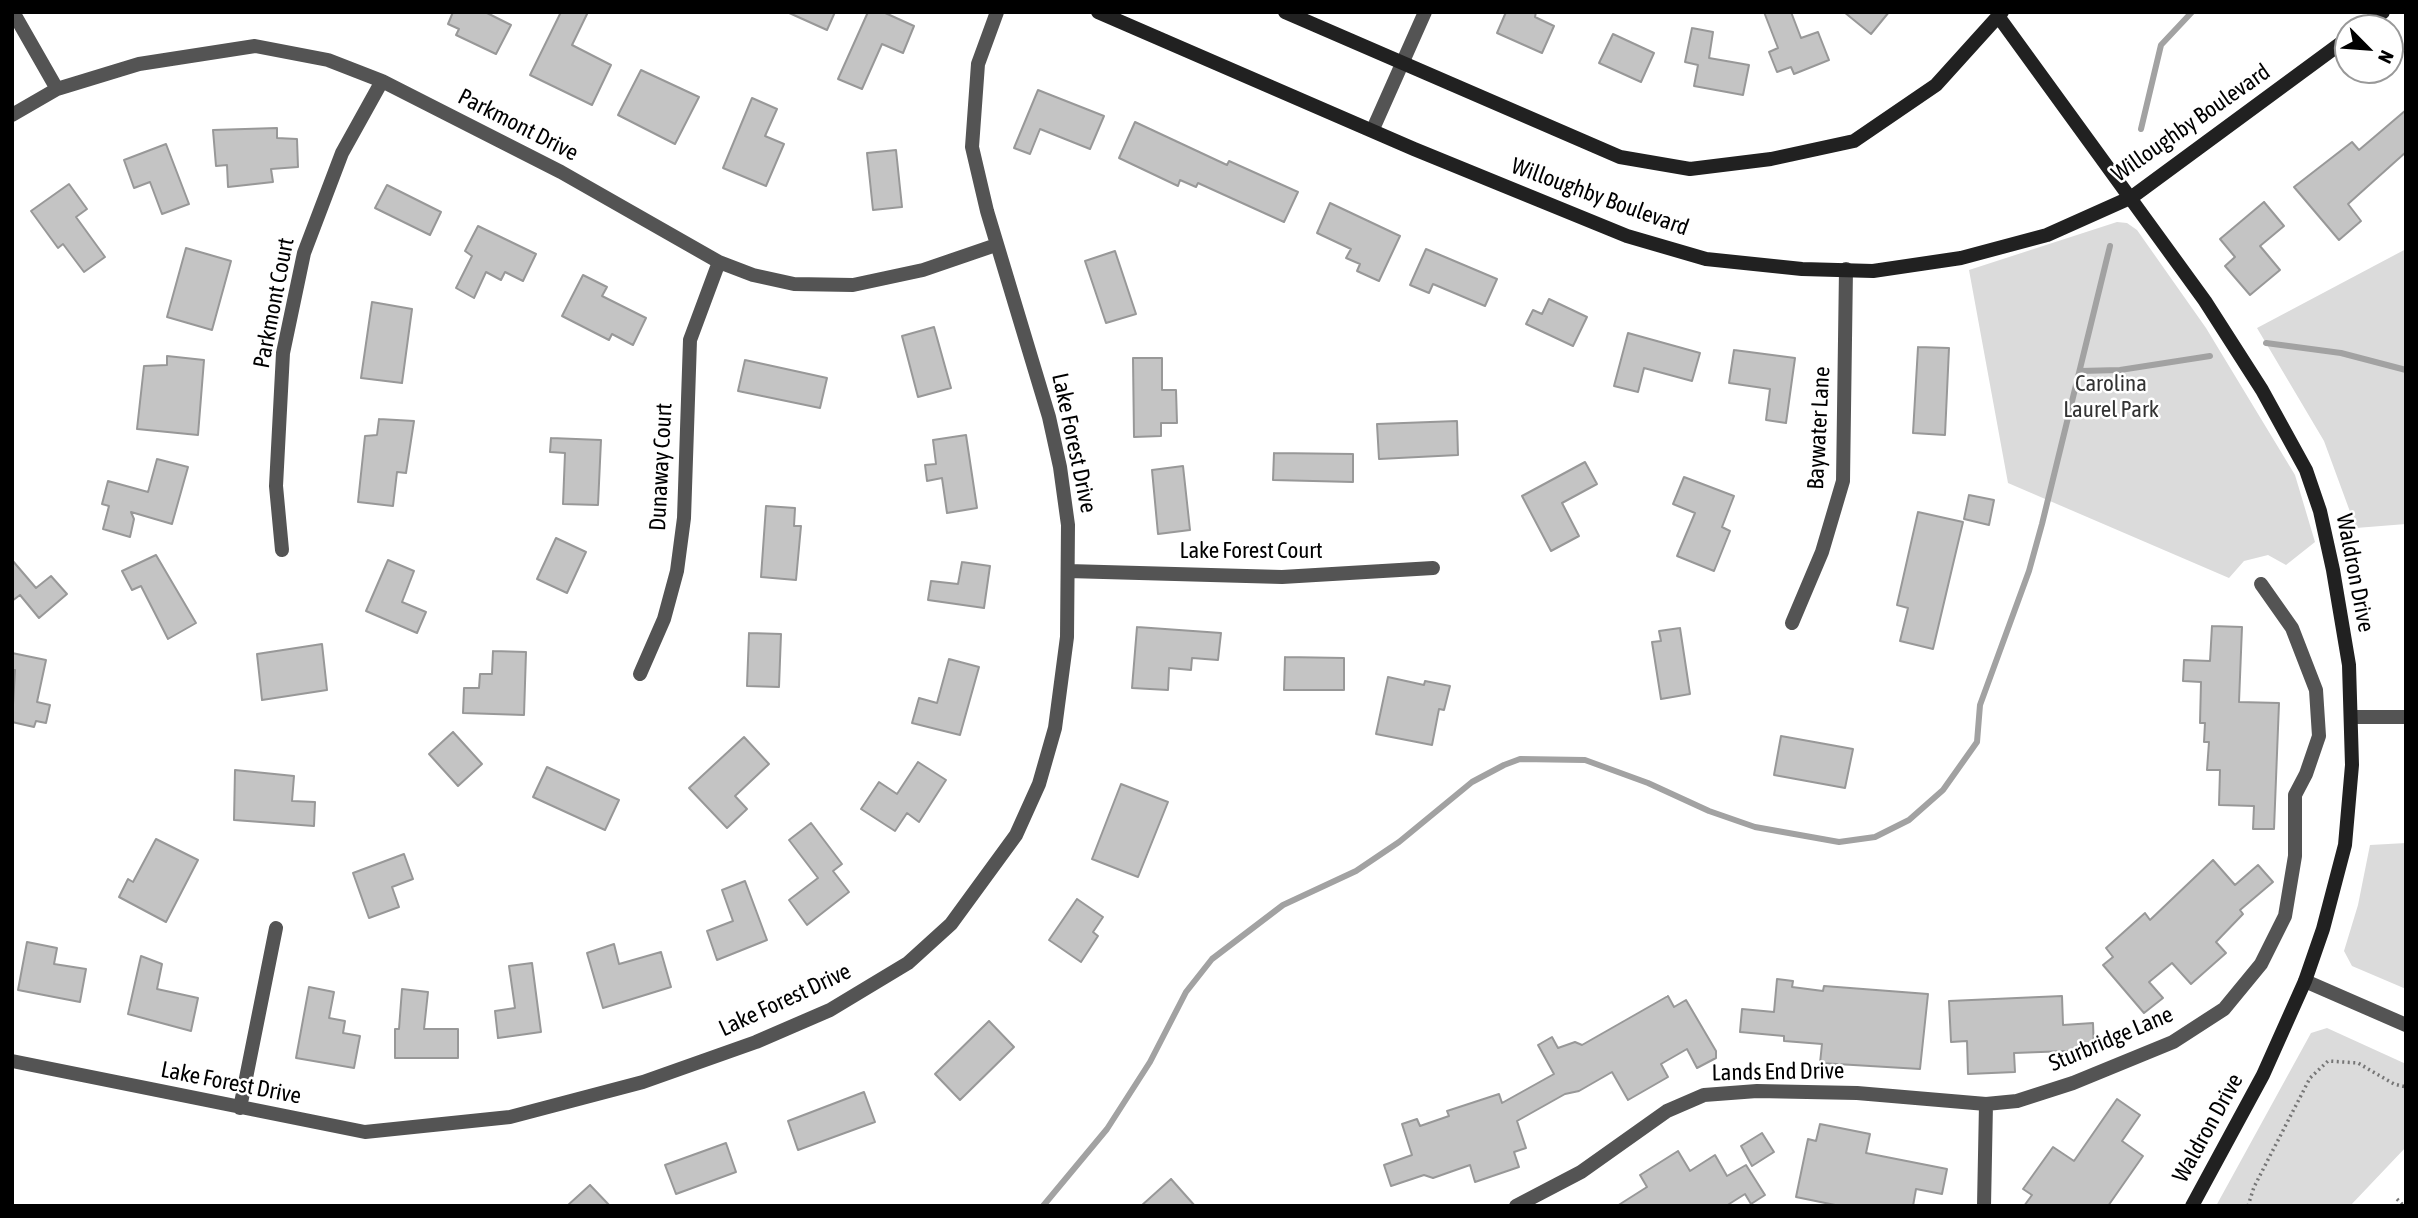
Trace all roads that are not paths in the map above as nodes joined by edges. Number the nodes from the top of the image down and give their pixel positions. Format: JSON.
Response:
{"nodes":[{"id":1,"x":13,"y":12,"type":"edge"},
{"id":2,"x":997,"y":12,"type":"edge"},
{"id":3,"x":1098,"y":12,"type":"edge"},
{"id":4,"x":1285,"y":12,"type":"edge"},
{"id":5,"x":1425,"y":12,"type":"edge"},
{"id":6,"x":1999,"y":13,"type":"edge"},
{"id":7,"x":2334,"y":48,"type":"edge"},
{"id":8,"x":1402,"y":62,"type":"junction"},
{"id":9,"x":382,"y":81,"type":"junction"},
{"id":10,"x":57,"y":89,"type":"junction"},
{"id":11,"x":12,"y":115,"type":"edge"},
{"id":12,"x":1373,"y":130,"type":"junction"},
{"id":13,"x":2132,"y":197,"type":"junction"},
{"id":14,"x":996,"y":245,"type":"junction"},
{"id":15,"x":719,"y":262,"type":"junction"},
{"id":16,"x":1846,"y":269,"type":"junction"},
{"id":17,"x":282,"y":550,"type":"dead end"},
{"id":18,"x":1433,"y":568,"type":"dead end"},
{"id":19,"x":1068,"y":571,"type":"junction"},
{"id":20,"x":2261,"y":584,"type":"dead end"},
{"id":21,"x":1792,"y":623,"type":"dead end"},
{"id":22,"x":640,"y":674,"type":"dead end"},
{"id":23,"x":2352,"y":717,"type":"junction"},
{"id":24,"x":2406,"y":717,"type":"edge"},
{"id":25,"x":276,"y":928,"type":"dead end"},
{"id":26,"x":2305,"y":981,"type":"junction"},
{"id":27,"x":2406,"y":1025,"type":"edge"},
{"id":28,"x":12,"y":1060,"type":"edge"},
{"id":29,"x":1986,"y":1104,"type":"junction"},
{"id":30,"x":240,"y":1108,"type":"junction"},
{"id":31,"x":1517,"y":1206,"type":"edge"},
{"id":32,"x":1984,"y":1206,"type":"edge"},
{"id":33,"x":2192,"y":1206,"type":"edge"}],
"edges":[{"from":1,"to":10,"type":"street"},
{"from":2,"to":14,"type":"street","name":"Lake Forest Drive"},
{"from":3,"to":12,"type":"street","name":"Willoughby Boulevard"},
{"from":4,"to":8,"type":"street","name":"Willoughby Boulevard"},
{"from":5,"to":8,"type":"street"},
{"from":6,"to":8,"type":"street","name":"Willoughby Boulevard"},
{"from":6,"to":13,"type":"street","name":"Waldron Drive"},
{"from":7,"to":13,"type":"street","name":"Willoughby Boulevard"},
{"from":8,"to":12,"type":"street"},
{"from":9,"to":10,"type":"street","name":"Parkmont Drive"},
{"from":9,"to":15,"type":"street","name":"Parkmont Drive"},
{"from":9,"to":17,"type":"street","name":"Parkmont Court"},
{"from":10,"to":11,"type":"street","name":"Parkmont Drive"},
{"from":12,"to":16,"type":"street","name":"Willoughby Boulevard"},
{"from":13,"to":16,"type":"street","name":"Willoughby Boulevard"},
{"from":13,"to":23,"type":"street","name":"Waldron Drive"},
{"from":14,"to":15,"type":"street","name":"Parkmont Drive"},
{"from":14,"to":19,"type":"street","name":"Lake Forest Drive"},
{"from":15,"to":22,"type":"street","name":"Dunaway Court"},
{"from":16,"to":21,"type":"street","name":"Baywater Lane"},
{"from":18,"to":19,"type":"street","name":"Lake Forest Court"},
{"from":19,"to":30,"type":"street","name":"Lake Forest Drive"},
{"from":20,"to":29,"type":"street","name":"Sturbridge Lane"},
{"from":23,"to":24,"type":"street"},
{"from":23,"to":26,"type":"street","name":"Waldron Drive"},
{"from":25,"to":30,"type":"street"},
{"from":26,"to":27,"type":"street"},
{"from":26,"to":33,"type":"street","name":"Waldron Drive"},
{"from":28,"to":30,"type":"street","name":"Lake Forest Drive"},
{"from":29,"to":31,"type":"street","name":"Lands End Drive"},
{"from":29,"to":32,"type":"street"}]}
